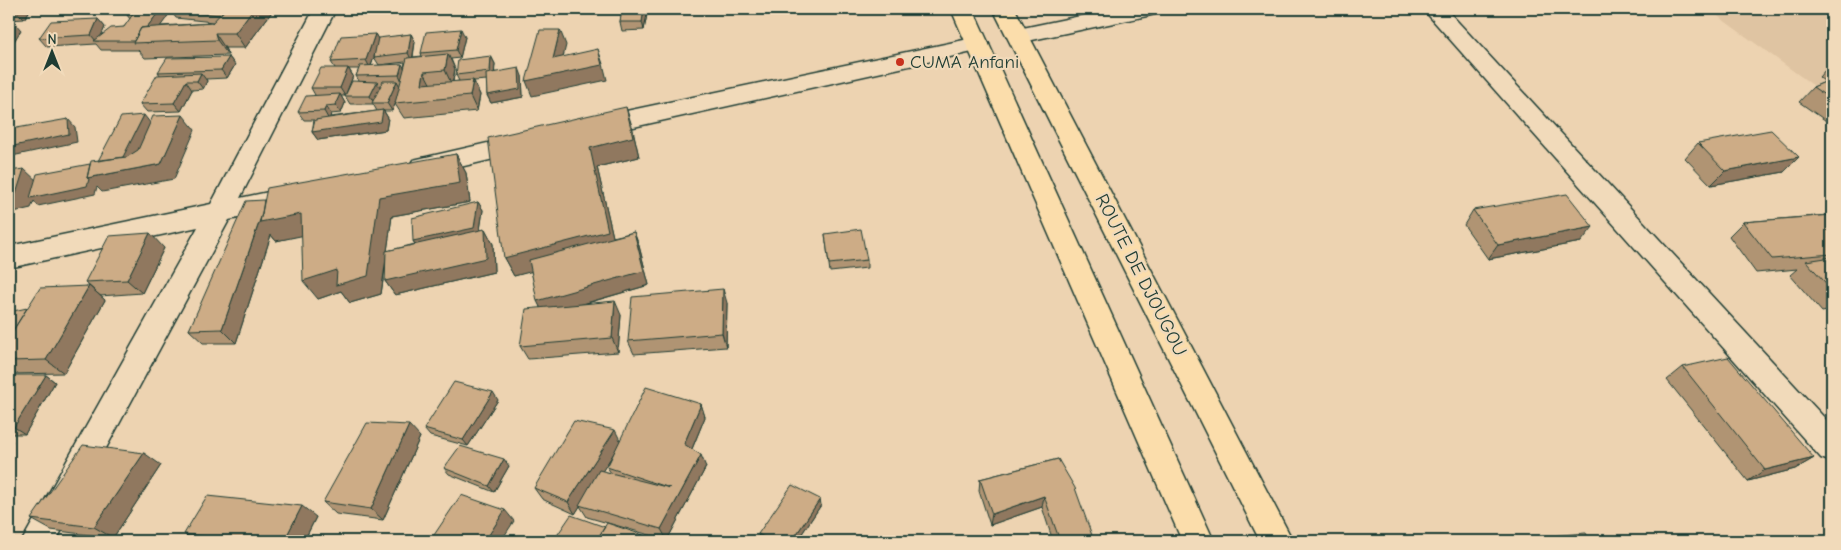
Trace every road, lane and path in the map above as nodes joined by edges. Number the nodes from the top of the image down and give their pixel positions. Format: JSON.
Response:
{"nodes":[{"id":1,"x":324,"y":9,"type":"edge"},
{"id":2,"x":962,"y":9,"type":"edge"},
{"id":3,"x":1004,"y":9,"type":"edge"},
{"id":4,"x":1147,"y":9,"type":"edge"},
{"id":5,"x":1434,"y":9,"type":"edge"},
{"id":6,"x":1018,"y":36,"type":"junction"},
{"id":7,"x":978,"y":44,"type":"junction"},
{"id":8,"x":404,"y":171,"type":"edge"},
{"id":9,"x":297,"y":196,"type":"edge"},
{"id":10,"x":219,"y":214,"type":"junction"},
{"id":11,"x":9,"y":257,"type":"edge"},
{"id":12,"x":1832,"y":448,"type":"edge"},
{"id":13,"x":38,"y":541,"type":"edge"},
{"id":14,"x":1198,"y":541,"type":"edge"},
{"id":15,"x":1277,"y":541,"type":"edge"}],
"edges":[{"from":1,"to":10,"type":"street"},
{"from":2,"to":7,"type":"highway"},
{"from":3,"to":6,"type":"highway","name":"ROUTE DE DJOUGOU"},
{"from":4,"to":6,"type":"street"},
{"from":5,"to":12,"type":"street"},
{"from":6,"to":15,"type":"highway","name":"ROUTE DE DJOUGOU"},
{"from":7,"to":8,"type":"street"},
{"from":7,"to":14,"type":"highway"},
{"from":9,"to":10,"type":"street"},
{"from":10,"to":11,"type":"street"},
{"from":10,"to":13,"type":"street"}]}
